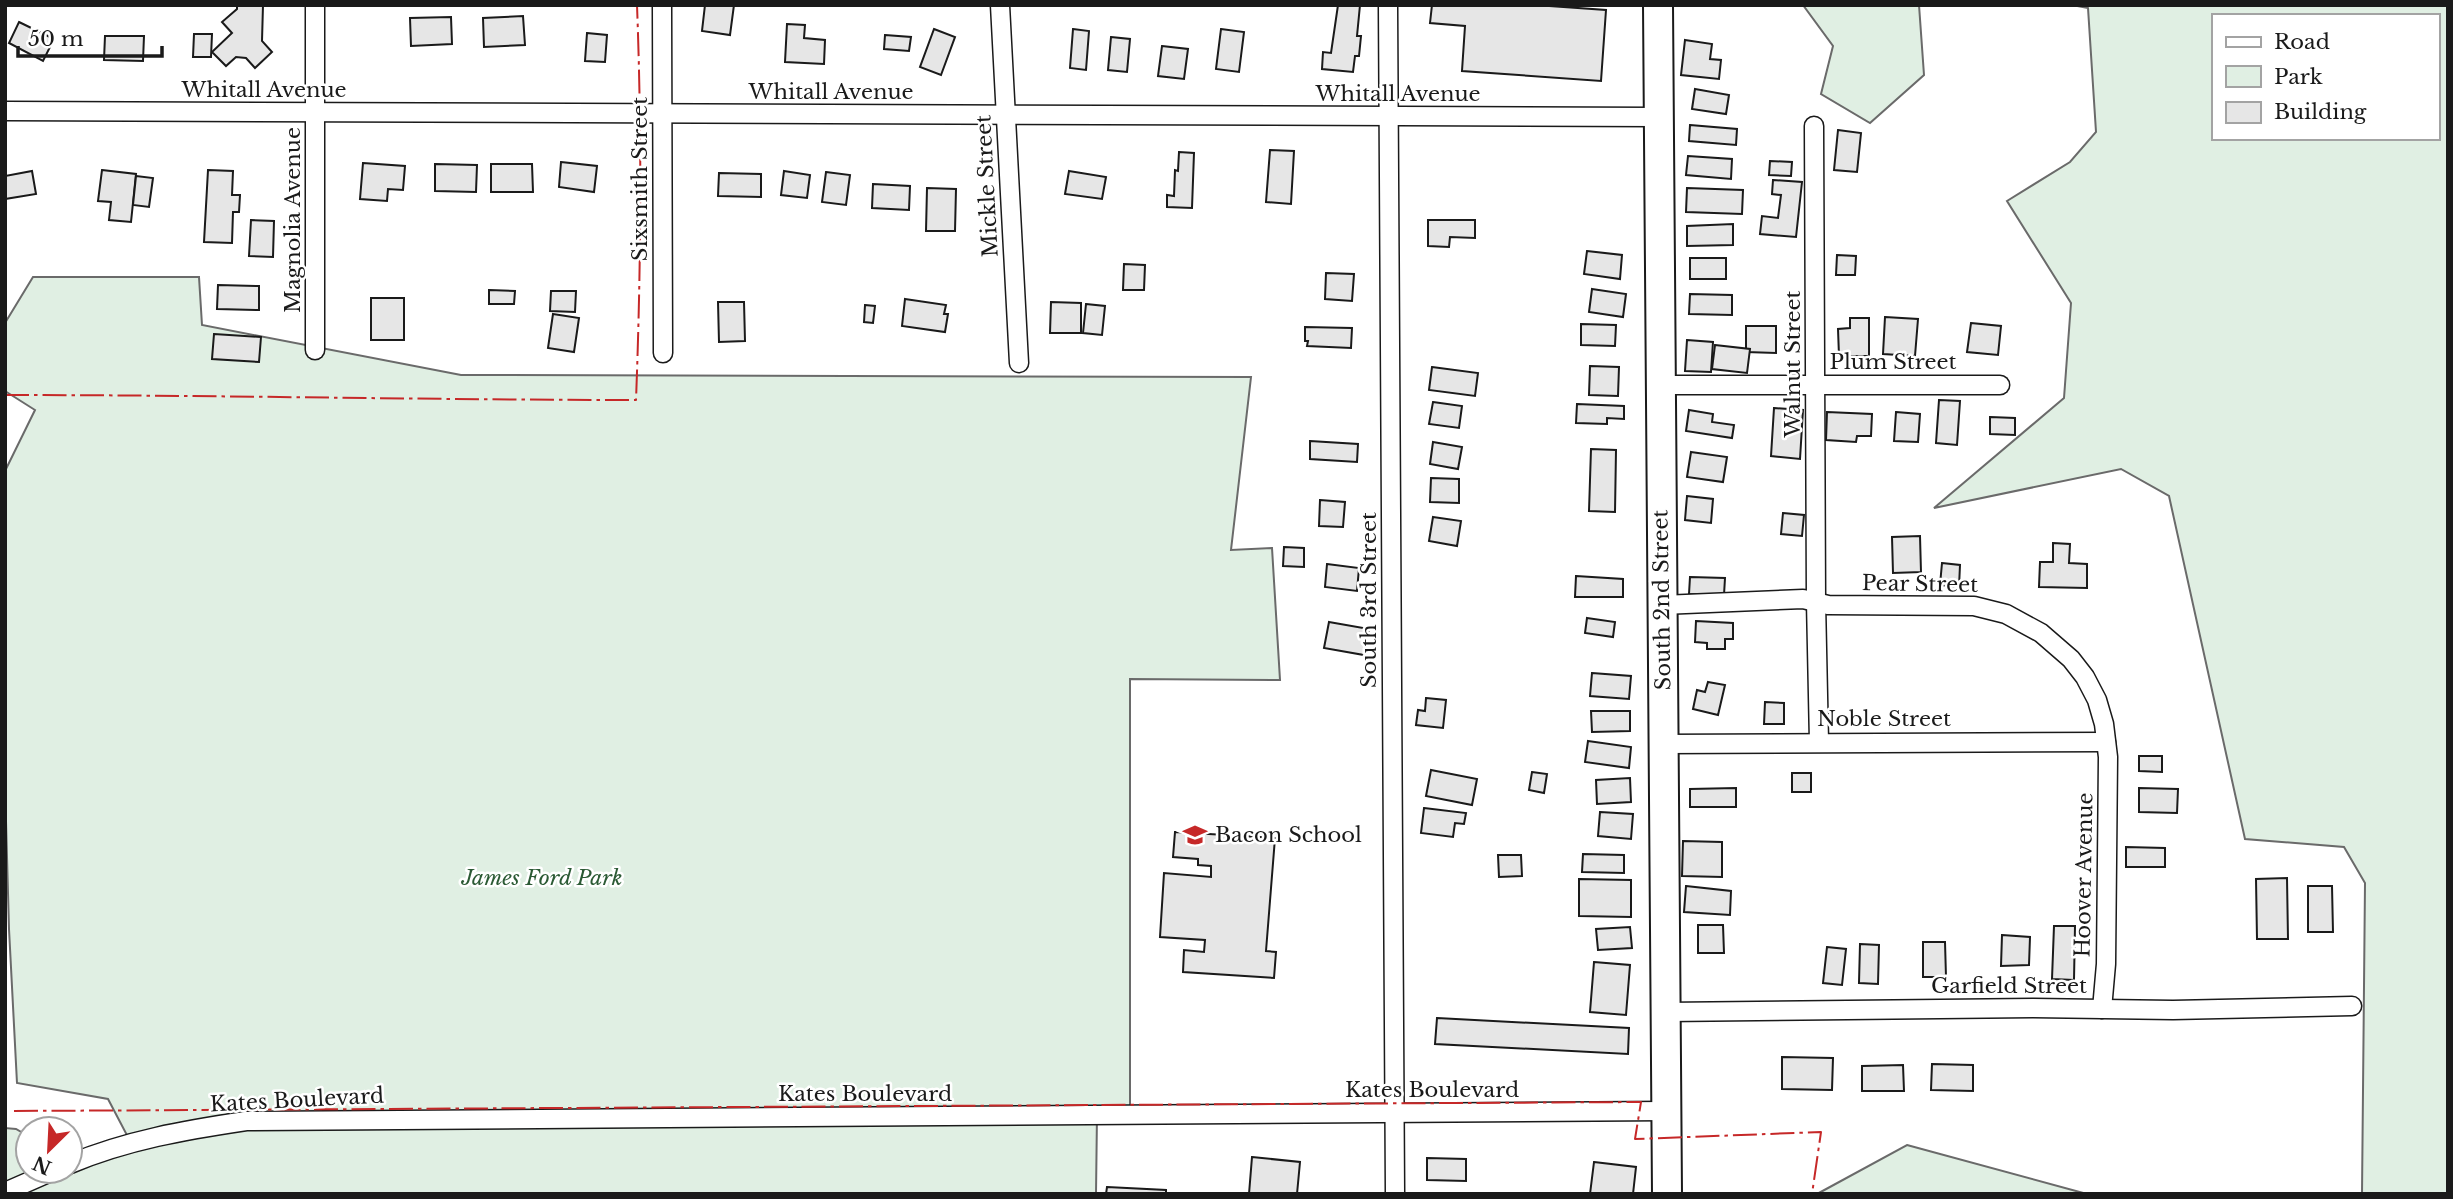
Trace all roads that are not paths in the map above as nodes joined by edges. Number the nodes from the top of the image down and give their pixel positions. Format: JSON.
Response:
{"nodes":[{"id":1,"x":315,"y":5,"type":"edge"},
{"id":2,"x":662,"y":5,"type":"edge"},
{"id":3,"x":1000,"y":5,"type":"edge"},
{"id":4,"x":1388,"y":5,"type":"edge"},
{"id":5,"x":1658,"y":5,"type":"edge"},
{"id":6,"x":5,"y":111,"type":"edge"},
{"id":7,"x":315,"y":113,"type":"junction"},
{"id":8,"x":662,"y":114,"type":"junction"},
{"id":9,"x":1006,"y":116,"type":"junction"},
{"id":10,"x":1388,"y":116,"type":"junction"},
{"id":11,"x":1657,"y":117,"type":"junction"},
{"id":12,"x":1814,"y":126,"type":"dead end"},
{"id":13,"x":315,"y":350,"type":"dead end"},
{"id":14,"x":663,"y":353,"type":"dead end"},
{"id":15,"x":1019,"y":363,"type":"dead end"},
{"id":16,"x":1660,"y":385,"type":"junction"},
{"id":17,"x":1816,"y":385,"type":"junction"},
{"id":18,"x":2000,"y":385,"type":"dead end"},
{"id":19,"x":1816,"y":602,"type":"junction"},
{"id":20,"x":1662,"y":605,"type":"junction"},
{"id":21,"x":2106,"y":741,"type":"junction"},
{"id":22,"x":1819,"y":742,"type":"junction"},
{"id":23,"x":1662,"y":744,"type":"junction"},
{"id":24,"x":2352,"y":1006,"type":"dead end"},
{"id":25,"x":2102,"y":1009,"type":"junction"},
{"id":26,"x":1665,"y":1012,"type":"junction"},
{"id":27,"x":1666,"y":1111,"type":"junction"},
{"id":28,"x":1394,"y":1113,"type":"junction"},
{"id":29,"x":84,"y":1158,"type":"edge"},
{"id":30,"x":1395,"y":1194,"type":"edge"},
{"id":31,"x":1667,"y":1194,"type":"edge"}],
"edges":[{"from":1,"to":7,"type":"street","name":"Magnolia Avenue"},
{"from":2,"to":8,"type":"street","name":"Sixsmith Street"},
{"from":3,"to":9,"type":"street","name":"Mickle Street"},
{"from":4,"to":10,"type":"street","name":"South 3rd Street"},
{"from":5,"to":11,"type":"main road","name":"South 2nd Street"},
{"from":6,"to":7,"type":"street","name":"Whitall Avenue"},
{"from":7,"to":8,"type":"street","name":"Whitall Avenue"},
{"from":7,"to":13,"type":"street","name":"Magnolia Avenue"},
{"from":8,"to":9,"type":"street","name":"Whitall Avenue"},
{"from":8,"to":14,"type":"street","name":"Sixsmith Street"},
{"from":9,"to":10,"type":"street","name":"Whitall Avenue"},
{"from":9,"to":15,"type":"street","name":"Mickle Street"},
{"from":10,"to":11,"type":"street","name":"Whitall Avenue"},
{"from":10,"to":28,"type":"street","name":"South 3rd Street"},
{"from":11,"to":16,"type":"main road","name":"South 2nd Street"},
{"from":12,"to":17,"type":"street","name":"Walnut Street"},
{"from":16,"to":17,"type":"street","name":"Plum Street"},
{"from":16,"to":20,"type":"main road","name":"South 2nd Street"},
{"from":17,"to":18,"type":"street","name":"Plum Street"},
{"from":17,"to":19,"type":"street","name":"Walnut Street"},
{"from":19,"to":20,"type":"street","name":"Pear Street"},
{"from":19,"to":21,"type":"street","name":"Pear Street"},
{"from":19,"to":22,"type":"street","name":"Walnut Street"},
{"from":20,"to":23,"type":"main road","name":"South 2nd Street"},
{"from":21,"to":22,"type":"street","name":"Noble Street"},
{"from":21,"to":25,"type":"street","name":"Hoover Avenue"},
{"from":22,"to":23,"type":"street","name":"Noble Street"},
{"from":23,"to":26,"type":"main road","name":"South 2nd Street"},
{"from":24,"to":25,"type":"street","name":"Garfield Street"},
{"from":25,"to":26,"type":"street","name":"Garfield Street"},
{"from":26,"to":27,"type":"main road","name":"South 2nd Street"},
{"from":27,"to":28,"type":"street","name":"Kates Boulevard"},
{"from":27,"to":31,"type":"main road","name":"South 2nd Street"},
{"from":28,"to":29,"type":"street","name":"Kates Boulevard"},
{"from":28,"to":30,"type":"street","name":"South 3rd Street"}]}
